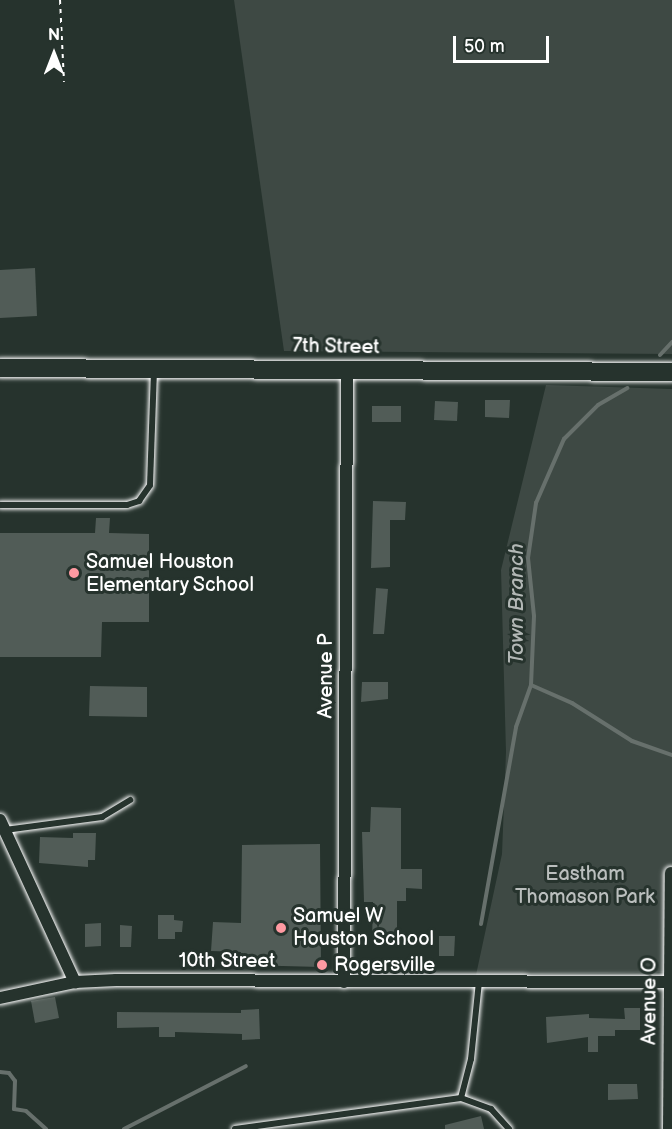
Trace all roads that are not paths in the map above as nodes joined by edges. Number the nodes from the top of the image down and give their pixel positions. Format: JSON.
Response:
{"nodes":[{"id":1,"x":155,"y":367,"type":"junction"},
{"id":2,"x":0,"y":368,"type":"edge"},
{"id":3,"x":347,"y":370,"type":"junction"},
{"id":4,"x":672,"y":372,"type":"edge"},
{"id":5,"x":0,"y":505,"type":"edge"},
{"id":6,"x":130,"y":800,"type":"dead end"},
{"id":7,"x":2,"y":825,"type":"edge"},
{"id":8,"x":670,"y":873,"type":"dead end"},
{"id":9,"x":75,"y":982,"type":"junction"},
{"id":10,"x":344,"y":982,"type":"junction"},
{"id":11,"x":479,"y":982,"type":"junction"},
{"id":12,"x":670,"y":982,"type":"edge"},
{"id":13,"x":0,"y":998,"type":"edge"},
{"id":14,"x":461,"y":1098,"type":"junction"},
{"id":15,"x":235,"y":1129,"type":"edge"},
{"id":16,"x":509,"y":1129,"type":"edge"},
{"id":17,"x":669,"y":1129,"type":"edge"}],
"edges":[{"from":1,"to":2,"type":"street","name":"7th Street"},
{"from":1,"to":3,"type":"street","name":"7th Street"},
{"from":1,"to":5,"type":"lane"},
{"from":3,"to":4,"type":"street","name":"7th Street"},
{"from":3,"to":10,"type":"street","name":"Avenue P"},
{"from":6,"to":7,"type":"lane"},
{"from":7,"to":9,"type":"street"},
{"from":8,"to":12,"type":"street","name":"Avenue O"},
{"from":9,"to":10,"type":"street","name":"10th Street"},
{"from":9,"to":13,"type":"street","name":"10th Street"},
{"from":10,"to":11,"type":"street","name":"10th Street"},
{"from":11,"to":12,"type":"street","name":"10th Street"},
{"from":11,"to":14,"type":"lane"},
{"from":12,"to":17,"type":"street","name":"Avenue O"},
{"from":14,"to":15,"type":"lane"},
{"from":14,"to":16,"type":"lane"}]}
